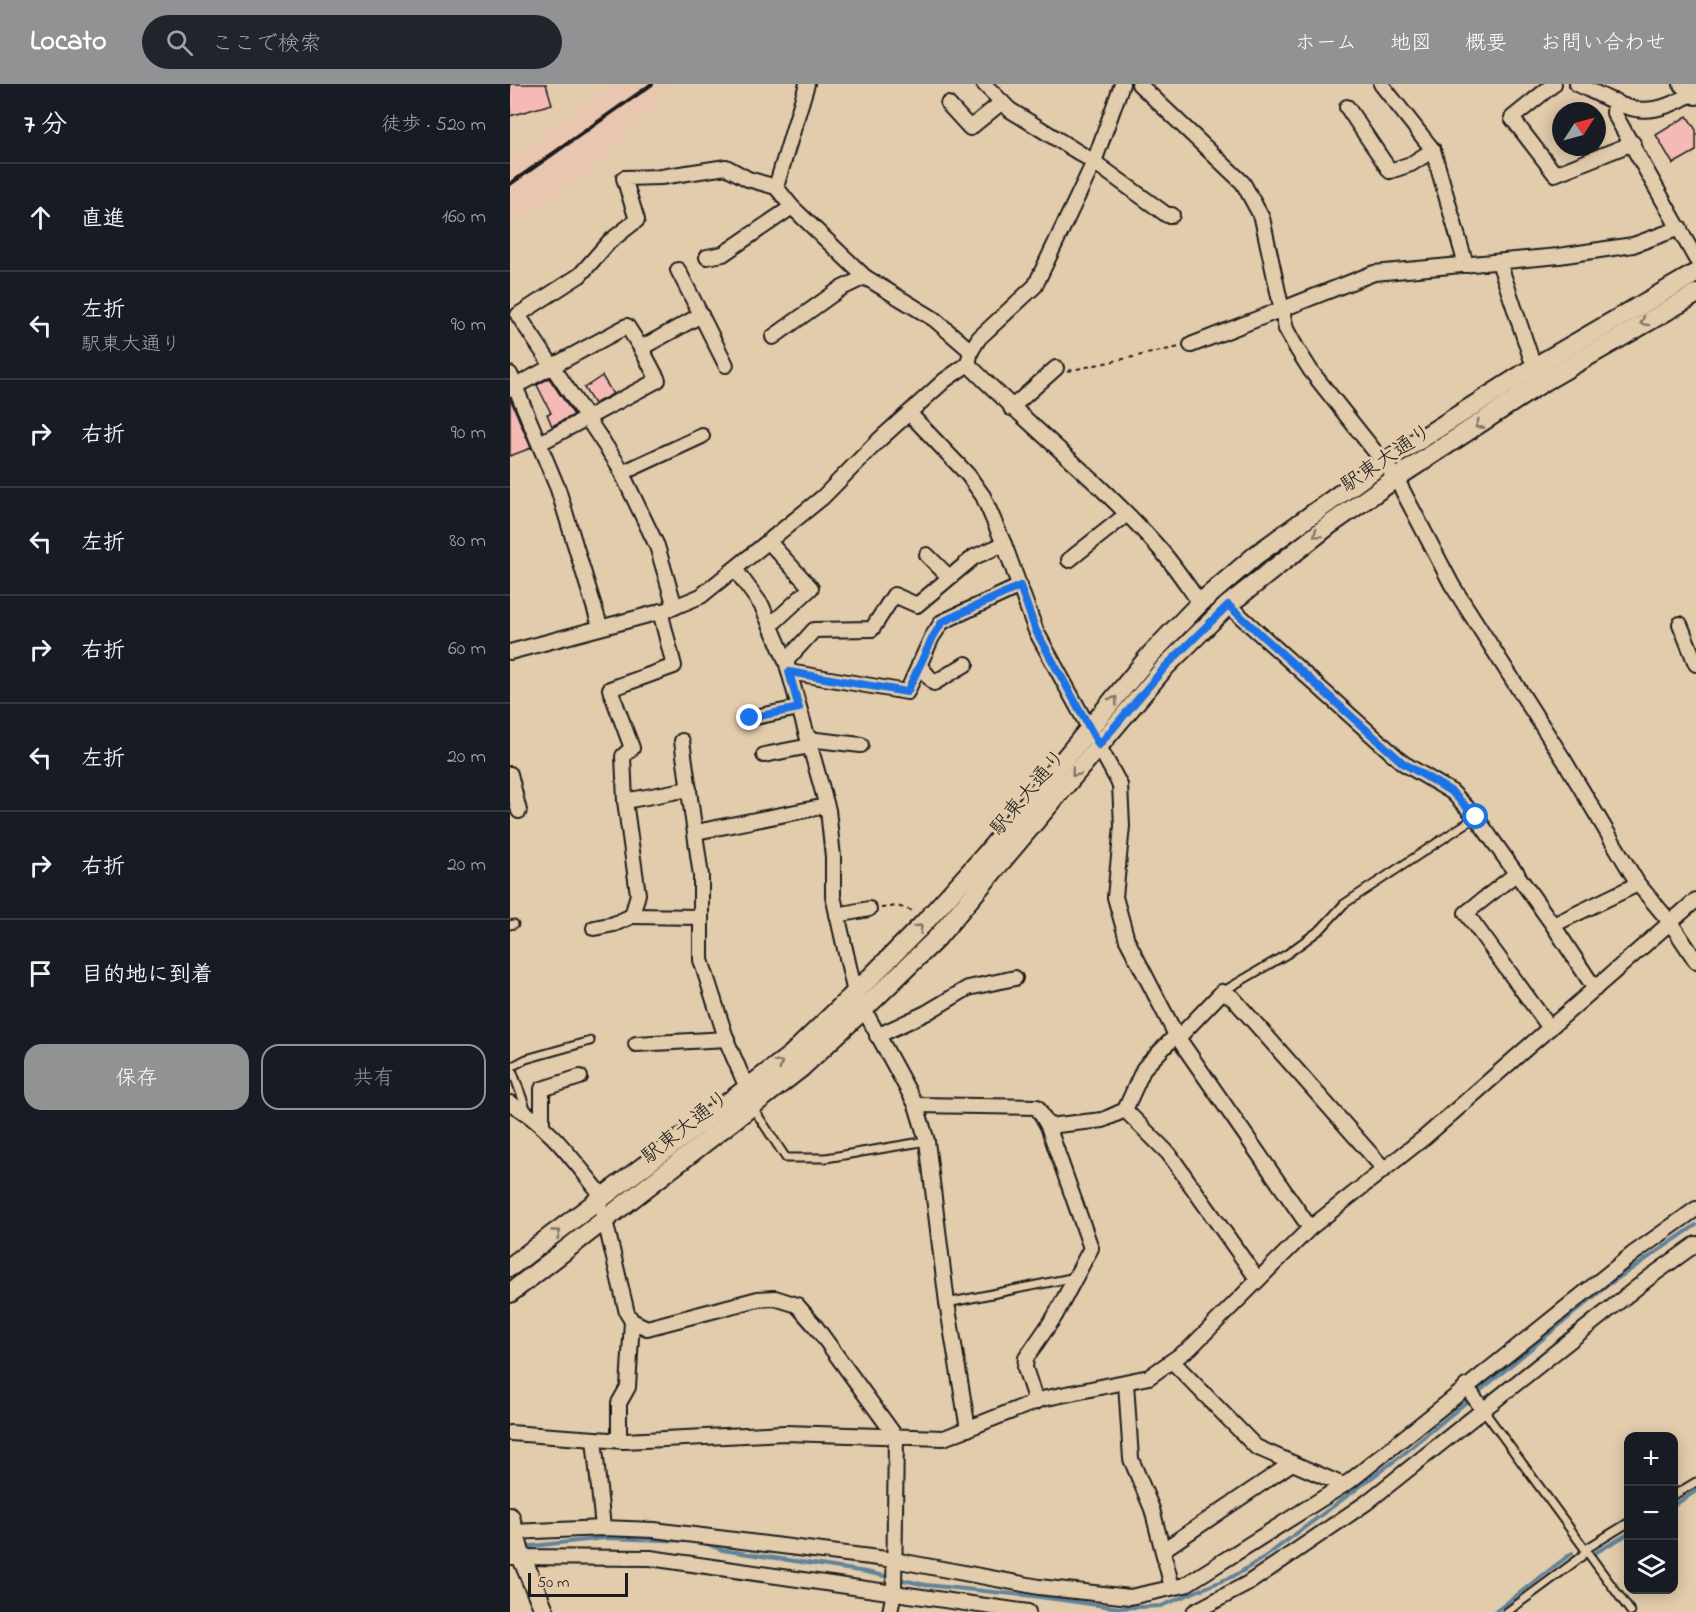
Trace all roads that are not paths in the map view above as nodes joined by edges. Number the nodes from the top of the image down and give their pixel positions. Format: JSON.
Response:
{"nodes":[{"id":1,"x":807,"y":84,"type":"edge"},
{"id":2,"x":984,"y":84,"type":"edge"},
{"id":3,"x":1122,"y":84,"type":"edge"},
{"id":4,"x":1139,"y":84,"type":"edge"},
{"id":5,"x":1381,"y":84,"type":"edge"},
{"id":6,"x":1554,"y":84,"type":"edge"},
{"id":7,"x":1577,"y":84,"type":"edge"},
{"id":8,"x":1691,"y":91,"type":"edge"},
{"id":9,"x":1615,"y":101,"type":"junction"},
{"id":10,"x":1002,"y":102,"type":"junction"},
{"id":11,"x":948,"y":104,"type":"dead end"},
{"id":12,"x":1347,"y":107,"type":"dead end"},
{"id":13,"x":1633,"y":143,"type":"junction"},
{"id":14,"x":1433,"y":150,"type":"junction"},
{"id":15,"x":1094,"y":162,"type":"junction"},
{"id":16,"x":776,"y":187,"type":"junction"},
{"id":17,"x":792,"y":207,"type":"junction"},
{"id":18,"x":1172,"y":215,"type":"dead end"},
{"id":19,"x":1680,"y":228,"type":"junction"},
{"id":20,"x":707,"y":257,"type":"dead end"},
{"id":21,"x":1696,"y":259,"type":"edge"},
{"id":22,"x":1498,"y":262,"type":"junction"},
{"id":23,"x":1466,"y":266,"type":"junction"},
{"id":24,"x":678,"y":270,"type":"dead end"},
{"id":25,"x":1696,"y":273,"type":"edge"},
{"id":26,"x":865,"y":276,"type":"junction"},
{"id":27,"x":1696,"y":294,"type":"edge"},
{"id":28,"x":1283,"y":310,"type":"junction"},
{"id":29,"x":701,"y":315,"type":"junction"},
{"id":30,"x":773,"y":337,"type":"dead end"},
{"id":31,"x":1191,"y":345,"type":"road end"},
{"id":32,"x":641,"y":348,"type":"junction"},
{"id":33,"x":970,"y":358,"type":"junction"},
{"id":34,"x":1531,"y":358,"type":"dead end"},
{"id":35,"x":726,"y":365,"type":"dead end"},
{"id":36,"x":551,"y":367,"type":"junction"},
{"id":37,"x":1056,"y":368,"type":"road end"},
{"id":38,"x":512,"y":384,"type":"edge"},
{"id":39,"x":1011,"y":408,"type":"junction"},
{"id":40,"x":910,"y":414,"type":"junction"},
{"id":41,"x":587,"y":420,"type":"junction"},
{"id":42,"x":702,"y":436,"type":"dead end"},
{"id":43,"x":540,"y":443,"type":"junction"},
{"id":44,"x":1383,"y":463,"type":"junction"},
{"id":45,"x":622,"y":473,"type":"junction"},
{"id":46,"x":1396,"y":478,"type":"junction"},
{"id":47,"x":1127,"y":514,"type":"junction"},
{"id":48,"x":769,"y":542,"type":"junction"},
{"id":49,"x":1005,"y":543,"type":"junction"},
{"id":50,"x":927,"y":555,"type":"dead end"},
{"id":51,"x":1069,"y":560,"type":"dead end"},
{"id":52,"x":735,"y":569,"type":"junction"},
{"id":53,"x":949,"y":577,"type":"junction"},
{"id":54,"x":1020,"y":586,"type":"junction"},
{"id":55,"x":1200,"y":603,"type":"junction"},
{"id":56,"x":1228,"y":605,"type":"junction"},
{"id":57,"x":675,"y":607,"type":"junction"},
{"id":58,"x":660,"y":611,"type":"junction"},
{"id":59,"x":772,"y":624,"type":"junction"},
{"id":60,"x":1680,"y":624,"type":"dead end"},
{"id":61,"x":600,"y":626,"type":"junction"},
{"id":62,"x":510,"y":652,"type":"edge"},
{"id":63,"x":966,"y":664,"type":"dead end"},
{"id":64,"x":1696,"y":664,"type":"edge"},
{"id":65,"x":919,"y":665,"type":"junction"},
{"id":66,"x":787,"y":666,"type":"junction"},
{"id":67,"x":799,"y":708,"type":"junction"},
{"id":68,"x":750,"y":718,"type":"dead end"},
{"id":69,"x":1094,"y":737,"type":"junction"},
{"id":70,"x":682,"y":741,"type":"dead end"},
{"id":71,"x":809,"y":742,"type":"junction"},
{"id":72,"x":861,"y":745,"type":"dead end"},
{"id":73,"x":764,"y":755,"type":"dead end"},
{"id":74,"x":510,"y":774,"type":"edge"},
{"id":75,"x":689,"y":789,"type":"junction"},
{"id":76,"x":625,"y":801,"type":"junction"},
{"id":77,"x":826,"y":806,"type":"junction"},
{"id":78,"x":519,"y":811,"type":"dead end"},
{"id":79,"x":1476,"y":817,"type":"junction"},
{"id":80,"x":696,"y":832,"type":"junction"},
{"id":81,"x":1517,"y":873,"type":"junction"},
{"id":82,"x":1638,"y":884,"type":"junction"},
{"id":83,"x":1696,"y":900,"type":"edge"},
{"id":84,"x":869,"y":909,"type":"road end"},
{"id":85,"x":837,"y":915,"type":"junction"},
{"id":86,"x":632,"y":916,"type":"junction"},
{"id":87,"x":700,"y":916,"type":"junction"},
{"id":88,"x":1670,"y":922,"type":"junction"},
{"id":89,"x":1553,"y":925,"type":"junction"},
{"id":90,"x":594,"y":928,"type":"dead end"},
{"id":91,"x":1696,"y":961,"type":"edge"},
{"id":92,"x":1015,"y":978,"type":"dead end"},
{"id":93,"x":1595,"y":989,"type":"junction"},
{"id":94,"x":1222,"y":992,"type":"junction"},
{"id":95,"x":855,"y":993,"type":"junction"},
{"id":96,"x":864,"y":1009,"type":"junction"},
{"id":97,"x":1550,"y":1028,"type":"junction"},
{"id":98,"x":877,"y":1036,"type":"junction"},
{"id":99,"x":1177,"y":1037,"type":"junction"},
{"id":100,"x":727,"y":1039,"type":"junction"},
{"id":101,"x":590,"y":1041,"type":"dead end"},
{"id":102,"x":636,"y":1044,"type":"dead end"},
{"id":103,"x":580,"y":1077,"type":"dead end"},
{"id":104,"x":749,"y":1097,"type":"junction"},
{"id":105,"x":510,"y":1103,"type":"edge"},
{"id":106,"x":916,"y":1105,"type":"junction"},
{"id":107,"x":1125,"y":1110,"type":"junction"},
{"id":108,"x":528,"y":1113,"type":"junction"},
{"id":109,"x":542,"y":1126,"type":"junction"},
{"id":110,"x":1048,"y":1126,"type":"junction"},
{"id":111,"x":927,"y":1141,"type":"junction"},
{"id":112,"x":1384,"y":1169,"type":"junction"},
{"id":113,"x":602,"y":1200,"type":"junction"},
{"id":114,"x":1696,"y":1209,"type":"edge"},
{"id":115,"x":605,"y":1220,"type":"junction"},
{"id":116,"x":1310,"y":1228,"type":"junction"},
{"id":117,"x":1696,"y":1244,"type":"edge"},
{"id":118,"x":510,"y":1267,"type":"edge"},
{"id":119,"x":1076,"y":1277,"type":"junction"},
{"id":120,"x":1258,"y":1280,"type":"junction"},
{"id":121,"x":510,"y":1293,"type":"edge"},
{"id":122,"x":947,"y":1303,"type":"junction"},
{"id":123,"x":632,"y":1321,"type":"junction"},
{"id":124,"x":1172,"y":1361,"type":"junction"},
{"id":125,"x":1126,"y":1383,"type":"junction"},
{"id":126,"x":1466,"y":1386,"type":"junction"},
{"id":127,"x":1036,"y":1402,"type":"junction"},
{"id":128,"x":1484,"y":1411,"type":"junction"},
{"id":129,"x":968,"y":1429,"type":"junction"},
{"id":130,"x":510,"y":1433,"type":"edge"},
{"id":131,"x":896,"y":1437,"type":"junction"},
{"id":132,"x":594,"y":1439,"type":"junction"},
{"id":133,"x":619,"y":1440,"type":"junction"},
{"id":134,"x":1292,"y":1463,"type":"junction"},
{"id":135,"x":1696,"y":1482,"type":"edge"},
{"id":136,"x":1346,"y":1483,"type":"junction"},
{"id":137,"x":1678,"y":1493,"type":"edge"},
{"id":138,"x":1366,"y":1503,"type":"junction"},
{"id":139,"x":1624,"y":1526,"type":"edge"},
{"id":140,"x":513,"y":1528,"type":"edge"},
{"id":141,"x":603,"y":1528,"type":"junction"},
{"id":142,"x":1163,"y":1550,"type":"junction"},
{"id":143,"x":1585,"y":1552,"type":"junction"},
{"id":144,"x":515,"y":1557,"type":"edge"},
{"id":145,"x":894,"y":1560,"type":"junction"},
{"id":146,"x":1172,"y":1587,"type":"junction"},
{"id":147,"x":894,"y":1592,"type":"junction"},
{"id":148,"x":545,"y":1612,"type":"edge"},
{"id":149,"x":890,"y":1612,"type":"edge"},
{"id":150,"x":1028,"y":1612,"type":"edge"},
{"id":151,"x":1194,"y":1612,"type":"edge"},
{"id":152,"x":1507,"y":1612,"type":"edge"},
{"id":153,"x":1631,"y":1612,"type":"edge"}],
"edges":[{"from":1,"to":16,"type":"street"},
{"from":2,"to":10,"type":"street"},
{"from":3,"to":15,"type":"street"},
{"from":4,"to":28,"type":"street"},
{"from":5,"to":14,"type":"street"},
{"from":6,"to":13,"type":"street"},
{"from":7,"to":9,"type":"street"},
{"from":8,"to":9,"type":"street"},
{"from":9,"to":13,"type":"street"},
{"from":10,"to":11,"type":"street"},
{"from":10,"to":15,"type":"street"},
{"from":12,"to":14,"type":"street"},
{"from":13,"to":19,"type":"street"},
{"from":14,"to":23,"type":"street"},
{"from":15,"to":18,"type":"street"},
{"from":15,"to":33,"type":"street"},
{"from":16,"to":17,"type":"street"},
{"from":16,"to":36,"type":"street"},
{"from":17,"to":20,"type":"street"},
{"from":17,"to":26,"type":"street"},
{"from":19,"to":21,"type":"street"},
{"from":19,"to":22,"type":"street"},
{"from":22,"to":23,"type":"street"},
{"from":22,"to":34,"type":"street"},
{"from":23,"to":28,"type":"street"},
{"from":24,"to":29,"type":"street"},
{"from":25,"to":44,"type":"street","name":"駅東大通り"},
{"from":26,"to":30,"type":"street"},
{"from":26,"to":33,"type":"street"},
{"from":27,"to":46,"type":"street","name":"駅東大通り","one_way":true},
{"from":28,"to":31,"type":"street"},
{"from":28,"to":44,"type":"street"},
{"from":29,"to":32,"type":"street"},
{"from":29,"to":35,"type":"street"},
{"from":32,"to":36,"type":"street"},
{"from":32,"to":41,"type":"street"},
{"from":33,"to":39,"type":"street"},
{"from":33,"to":40,"type":"street"},
{"from":36,"to":38,"type":"street"},
{"from":36,"to":41,"type":"street"},
{"from":37,"to":39,"type":"street"},
{"from":38,"to":43,"type":"street"},
{"from":39,"to":47,"type":"street"},
{"from":40,"to":48,"type":"street"},
{"from":40,"to":49,"type":"street"},
{"from":41,"to":43,"type":"street"},
{"from":41,"to":45,"type":"street"},
{"from":42,"to":45,"type":"street"},
{"from":43,"to":61,"type":"street"},
{"from":44,"to":46,"type":"street"},
{"from":44,"to":55,"type":"street","name":"駅東大通り"},
{"from":45,"to":57,"type":"street"},
{"from":46,"to":56,"type":"street","name":"駅東大通り","one_way":true},
{"from":46,"to":82,"type":"street"},
{"from":47,"to":51,"type":"street"},
{"from":47,"to":55,"type":"street"},
{"from":48,"to":52,"type":"street"},
{"from":48,"to":59,"type":"street"},
{"from":49,"to":53,"type":"street"},
{"from":49,"to":54,"type":"street"},
{"from":50,"to":53,"type":"street"},
{"from":52,"to":57,"type":"street"},
{"from":52,"to":59,"type":"street"},
{"from":53,"to":66,"type":"street"},
{"from":54,"to":65,"type":"street"},
{"from":54,"to":69,"type":"street"},
{"from":69,"to":55,"type":"street","name":"駅東大通り","one_way":true},
{"from":56,"to":69,"type":"street","name":"駅東大通り"},
{"from":56,"to":79,"type":"street"},
{"from":57,"to":58,"type":"street"},
{"from":58,"to":61,"type":"street"},
{"from":58,"to":76,"type":"street"},
{"from":59,"to":66,"type":"street"},
{"from":60,"to":64,"type":"street"},
{"from":61,"to":62,"type":"street"},
{"from":63,"to":65,"type":"street"},
{"from":65,"to":66,"type":"street"},
{"from":66,"to":67,"type":"street"},
{"from":67,"to":68,"type":"street"},
{"from":67,"to":71,"type":"street"},
{"from":95,"to":69,"type":"street","name":"駅東大通り","one_way":true},
{"from":69,"to":96,"type":"street","name":"駅東大通り","one_way":true},
{"from":69,"to":99,"type":"street"},
{"from":70,"to":75,"type":"street"},
{"from":71,"to":72,"type":"street"},
{"from":71,"to":73,"type":"street"},
{"from":71,"to":77,"type":"street"},
{"from":74,"to":78,"type":"street"},
{"from":75,"to":76,"type":"street"},
{"from":75,"to":80,"type":"street"},
{"from":76,"to":86,"type":"street"},
{"from":77,"to":80,"type":"street"},
{"from":77,"to":85,"type":"street"},
{"from":79,"to":81,"type":"street"},
{"from":79,"to":94,"type":"lane"},
{"from":80,"to":87,"type":"street"},
{"from":81,"to":89,"type":"street"},
{"from":81,"to":97,"type":"street"},
{"from":82,"to":88,"type":"street"},
{"from":82,"to":89,"type":"street"},
{"from":83,"to":88,"type":"street"},
{"from":84,"to":85,"type":"street"},
{"from":85,"to":95,"type":"street"},
{"from":86,"to":87,"type":"street"},
{"from":86,"to":90,"type":"street"},
{"from":87,"to":100,"type":"street"},
{"from":88,"to":91,"type":"street"},
{"from":88,"to":93,"type":"street"},
{"from":89,"to":93,"type":"street"},
{"from":92,"to":98,"type":"street"},
{"from":93,"to":97,"type":"street"},
{"from":94,"to":99,"type":"street"},
{"from":94,"to":112,"type":"street"},
{"from":95,"to":96,"type":"street"},
{"from":104,"to":95,"type":"street","name":"駅東大通り","one_way":true},
{"from":96,"to":98,"type":"street"},
{"from":96,"to":104,"type":"street","name":"駅東大通り"},
{"from":97,"to":112,"type":"street"},
{"from":98,"to":106,"type":"street"},
{"from":99,"to":107,"type":"street"},
{"from":99,"to":116,"type":"street"},
{"from":100,"to":102,"type":"street"},
{"from":100,"to":104,"type":"street"},
{"from":101,"to":108,"type":"lane"},
{"from":103,"to":109,"type":"street"},
{"from":104,"to":111,"type":"lane"},
{"from":104,"to":113,"type":"street","name":"駅東大通り"},
{"from":104,"to":115,"type":"street","name":"駅東大通り"},
{"from":105,"to":108,"type":"street"},
{"from":106,"to":110,"type":"street"},
{"from":106,"to":111,"type":"street"},
{"from":107,"to":110,"type":"street"},
{"from":107,"to":120,"type":"street"},
{"from":108,"to":109,"type":"street"},
{"from":109,"to":113,"type":"street"},
{"from":110,"to":119,"type":"street"},
{"from":111,"to":122,"type":"street"},
{"from":112,"to":116,"type":"street"},
{"from":113,"to":115,"type":"street"},
{"from":118,"to":113,"type":"street","name":"駅東大通り","one_way":true},
{"from":114,"to":126,"type":"street"},
{"from":115,"to":121,"type":"street","name":"駅東大通り"},
{"from":115,"to":123,"type":"street"},
{"from":116,"to":120,"type":"street"},
{"from":117,"to":128,"type":"street"},
{"from":119,"to":122,"type":"lane"},
{"from":119,"to":127,"type":"street"},
{"from":120,"to":124,"type":"street"},
{"from":122,"to":129,"type":"street"},
{"from":123,"to":131,"type":"street"},
{"from":123,"to":133,"type":"street"},
{"from":124,"to":125,"type":"street"},
{"from":124,"to":134,"type":"street"},
{"from":125,"to":127,"type":"street"},
{"from":125,"to":142,"type":"street"},
{"from":126,"to":128,"type":"street"},
{"from":126,"to":136,"type":"street"},
{"from":127,"to":129,"type":"street"},
{"from":128,"to":138,"type":"street"},
{"from":128,"to":143,"type":"lane"},
{"from":129,"to":131,"type":"street"},
{"from":130,"to":132,"type":"street"},
{"from":131,"to":133,"type":"street"},
{"from":131,"to":145,"type":"street"},
{"from":132,"to":133,"type":"street"},
{"from":132,"to":141,"type":"street"},
{"from":134,"to":136,"type":"street"},
{"from":134,"to":142,"type":"street"},
{"from":135,"to":137,"type":"lane"},
{"from":136,"to":138,"type":"street"},
{"from":136,"to":146,"type":"street"},
{"from":138,"to":151,"type":"street"},
{"from":139,"to":143,"type":"lane"},
{"from":140,"to":141,"type":"street"},
{"from":140,"to":144,"type":"street"},
{"from":141,"to":145,"type":"street"},
{"from":142,"to":146,"type":"street"},
{"from":143,"to":152,"type":"lane"},
{"from":143,"to":153,"type":"lane"},
{"from":144,"to":147,"type":"street"},
{"from":144,"to":148,"type":"street"},
{"from":145,"to":146,"type":"street"},
{"from":145,"to":147,"type":"street"},
{"from":147,"to":149,"type":"street"},
{"from":147,"to":150,"type":"street"}]}
